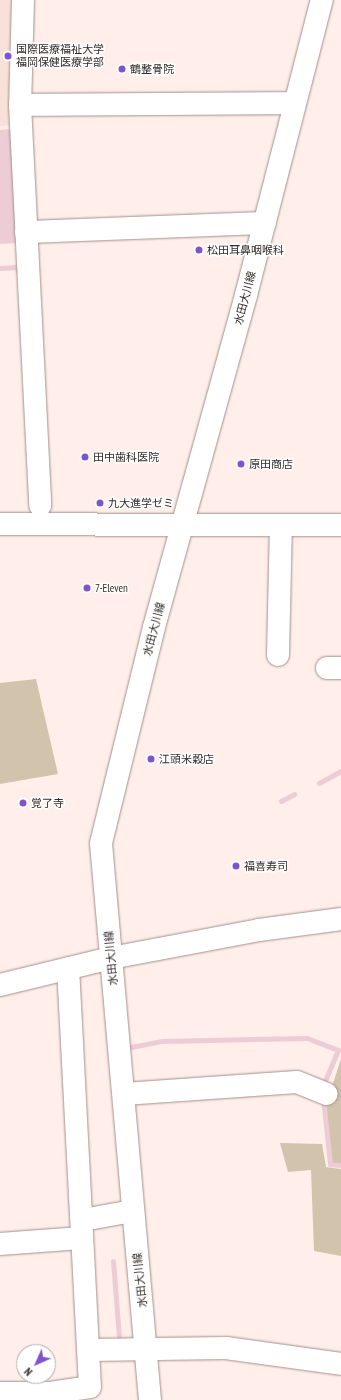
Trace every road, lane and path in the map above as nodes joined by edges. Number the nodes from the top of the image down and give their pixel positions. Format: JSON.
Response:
{"nodes":[{"id":1,"x":23,"y":0,"type":"edge"},
{"id":2,"x":322,"y":0,"type":"edge"},
{"id":3,"x":294,"y":102,"type":"junction"},
{"id":4,"x":20,"y":105,"type":"junction"},
{"id":5,"x":265,"y":223,"type":"junction"},
{"id":6,"x":26,"y":232,"type":"junction"},
{"id":7,"x":40,"y":506,"type":"dead end"},
{"id":8,"x":0,"y":524,"type":"edge"},
{"id":9,"x":184,"y":525,"type":"junction"},
{"id":10,"x":341,"y":525,"type":"edge"},
{"id":11,"x":281,"y":526,"type":"junction"},
{"id":12,"x":278,"y":655,"type":"dead end"},
{"id":13,"x":341,"y":919,"type":"edge"},
{"id":14,"x":111,"y":958,"type":"junction"},
{"id":15,"x":68,"y":969,"type":"junction"},
{"id":16,"x":0,"y":985,"type":"edge"},
{"id":17,"x":124,"y":1094,"type":"junction"},
{"id":18,"x":327,"y":1094,"type":"dead end"},
{"id":19,"x":132,"y":1211,"type":"junction"},
{"id":20,"x":82,"y":1229,"type":"junction"},
{"id":21,"x":0,"y":1244,"type":"edge"},
{"id":22,"x":147,"y":1349,"type":"junction"},
{"id":23,"x":90,"y":1350,"type":"junction"},
{"id":24,"x":341,"y":1364,"type":"edge"},
{"id":25,"x":0,"y":1393,"type":"edge"},
{"id":26,"x":150,"y":1400,"type":"edge"}],
"edges":[{"from":1,"to":4,"type":"street"},
{"from":2,"to":3,"type":"street","name":"水田大川線"},
{"from":3,"to":4,"type":"street"},
{"from":3,"to":5,"type":"street","name":"水田大川線"},
{"from":4,"to":6,"type":"street"},
{"from":5,"to":6,"type":"street"},
{"from":5,"to":9,"type":"street","name":"水田大川線"},
{"from":6,"to":7,"type":"street"},
{"from":8,"to":9,"type":"street"},
{"from":9,"to":11,"type":"street"},
{"from":9,"to":14,"type":"street","name":"水田大川線"},
{"from":10,"to":11,"type":"street"},
{"from":11,"to":12,"type":"street"},
{"from":13,"to":14,"type":"street"},
{"from":14,"to":15,"type":"street"},
{"from":14,"to":17,"type":"street","name":"水田大川線"},
{"from":15,"to":16,"type":"street"},
{"from":15,"to":20,"type":"street"},
{"from":17,"to":18,"type":"street"},
{"from":17,"to":19,"type":"street","name":"水田大川線"},
{"from":19,"to":20,"type":"street"},
{"from":19,"to":22,"type":"street","name":"水田大川線"},
{"from":20,"to":21,"type":"street"},
{"from":20,"to":23,"type":"street"},
{"from":22,"to":23,"type":"street"},
{"from":22,"to":24,"type":"street"},
{"from":22,"to":26,"type":"street","name":"水田大川線"},
{"from":23,"to":25,"type":"street"}]}
